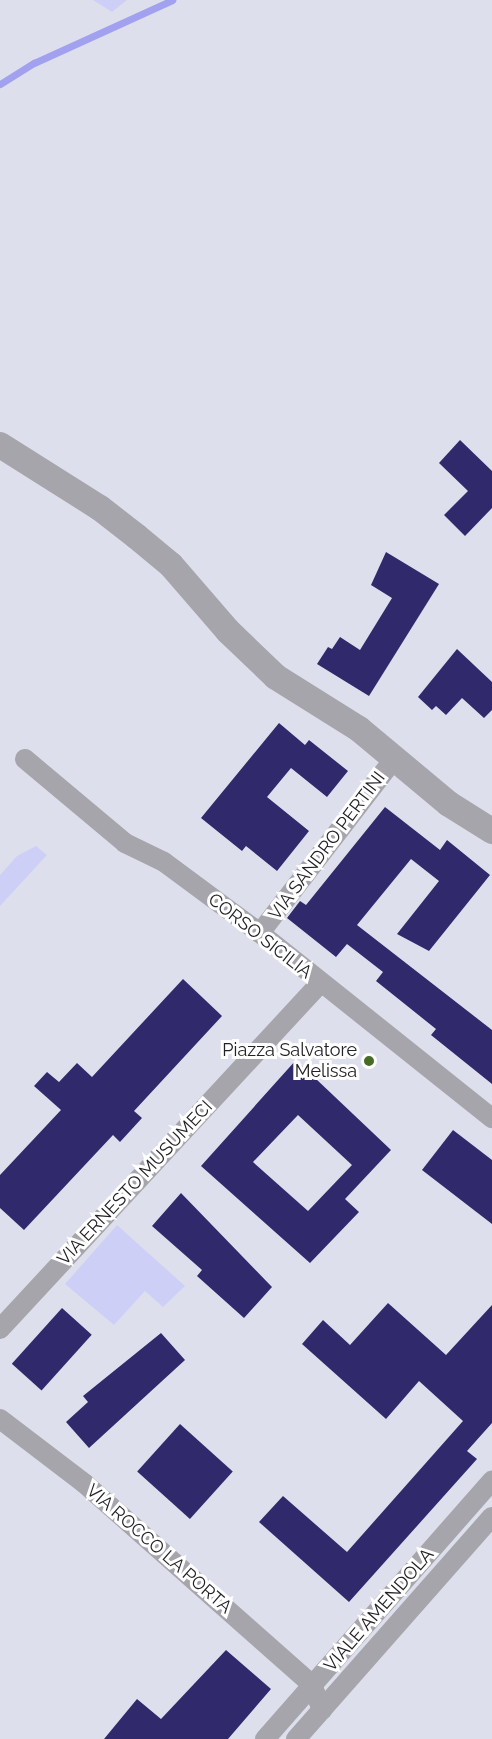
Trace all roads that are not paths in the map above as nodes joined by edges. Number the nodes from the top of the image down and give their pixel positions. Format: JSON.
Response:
{"nodes":[{"id":1,"x":0,"y":445,"type":"edge"},
{"id":2,"x":395,"y":758,"type":"junction"},
{"id":3,"x":25,"y":759,"type":"dead end"},
{"id":4,"x":492,"y":831,"type":"edge"},
{"id":5,"x":260,"y":933,"type":"junction"},
{"id":6,"x":320,"y":984,"type":"junction"},
{"id":7,"x":492,"y":1118,"type":"edge"},
{"id":8,"x":0,"y":1329,"type":"edge"},
{"id":9,"x":0,"y":1419,"type":"edge"},
{"id":10,"x":492,"y":1481,"type":"edge"},
{"id":11,"x":492,"y":1517,"type":"edge"},
{"id":12,"x":312,"y":1685,"type":"junction"},
{"id":13,"x":322,"y":1710,"type":"junction"},
{"id":14,"x":265,"y":1739,"type":"edge"},
{"id":15,"x":297,"y":1739,"type":"edge"}],
"edges":[{"from":1,"to":2,"type":"street"},
{"from":2,"to":4,"type":"street"},
{"from":2,"to":5,"type":"street","name":"VIA SANDRO PERTINI"},
{"from":3,"to":5,"type":"street","name":"CORSO SICILIA"},
{"from":5,"to":6,"type":"street","name":"CORSO SICILIA"},
{"from":6,"to":7,"type":"street","name":"CORSO SICILIA"},
{"from":6,"to":8,"type":"street","name":"VIA ERNESTO MUSUMECI"},
{"from":9,"to":12,"type":"street","name":"VIA ROCCO LA PORTA"},
{"from":10,"to":12,"type":"street","name":"VIALE AMENDOLA"},
{"from":11,"to":13,"type":"street","name":"VIALE AMENDOLA"},
{"from":12,"to":13,"type":"street"},
{"from":12,"to":14,"type":"street","name":"VIALE AMENDOLA"},
{"from":13,"to":15,"type":"street","name":"VIALE AMENDOLA"}]}
